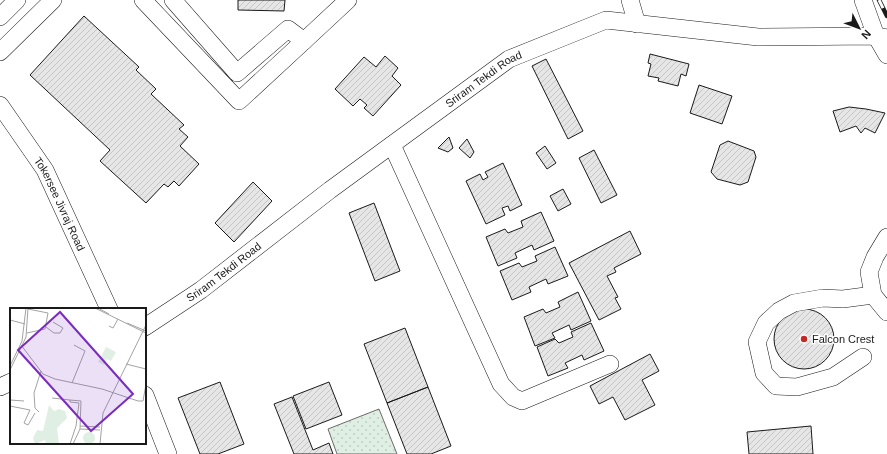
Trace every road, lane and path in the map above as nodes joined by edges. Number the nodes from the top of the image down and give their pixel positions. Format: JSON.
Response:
{"nodes":[{"id":1,"x":17,"y":0,"type":"edge"},
{"id":2,"x":53,"y":0,"type":"edge"},
{"id":3,"x":143,"y":0,"type":"edge"},
{"id":4,"x":173,"y":0,"type":"edge"},
{"id":5,"x":348,"y":0,"type":"edge"},
{"id":6,"x":630,"y":0,"type":"edge"},
{"id":7,"x":863,"y":0,"type":"edge"},
{"id":8,"x":0,"y":17,"type":"edge"},
{"id":9,"x":637,"y":24,"type":"junction"},
{"id":10,"x":881,"y":37,"type":"edge"},
{"id":11,"x":304,"y":42,"type":"junction"},
{"id":12,"x":0,"y":52,"type":"edge"},
{"id":13,"x":887,"y":55,"type":"edge"},
{"id":14,"x":0,"y":105,"type":"edge"},
{"id":15,"x":392,"y":145,"type":"junction"},
{"id":16,"x":887,"y":237,"type":"edge"},
{"id":17,"x":873,"y":295,"type":"junction"},
{"id":18,"x":109,"y":308,"type":"edge"},
{"id":19,"x":887,"y":312,"type":"edge"},
{"id":20,"x":146,"y":326,"type":"edge"},
{"id":21,"x":863,"y":357,"type":"dead end"},
{"id":22,"x":610,"y":364,"type":"dead end"},
{"id":23,"x":10,"y":383,"type":"edge"},
{"id":24,"x":0,"y":388,"type":"edge"},
{"id":25,"x":146,"y":398,"type":"edge"},
{"id":26,"x":168,"y":454,"type":"edge"}],
"edges":[{"from":1,"to":8,"type":"street"},
{"from":2,"to":12,"type":"street"},
{"from":3,"to":11,"type":"street"},
{"from":4,"to":11,"type":"street"},
{"from":5,"to":11,"type":"street"},
{"from":6,"to":9,"type":"street"},
{"from":7,"to":10,"type":"street"},
{"from":9,"to":10,"type":"street","name":"Sriram Tekdi Road"},
{"from":9,"to":15,"type":"street","name":"Sriram Tekdi Road"},
{"from":10,"to":13,"type":"street"},
{"from":14,"to":18,"type":"street","name":"Tokersee Jivraj Road"},
{"from":15,"to":20,"type":"street","name":"Sriram Tekdi Road"},
{"from":15,"to":22,"type":"street"},
{"from":16,"to":17,"type":"street"},
{"from":17,"to":19,"type":"street"},
{"from":17,"to":21,"type":"street"},
{"from":23,"to":24,"type":"street"},
{"from":25,"to":26,"type":"street"}]}
